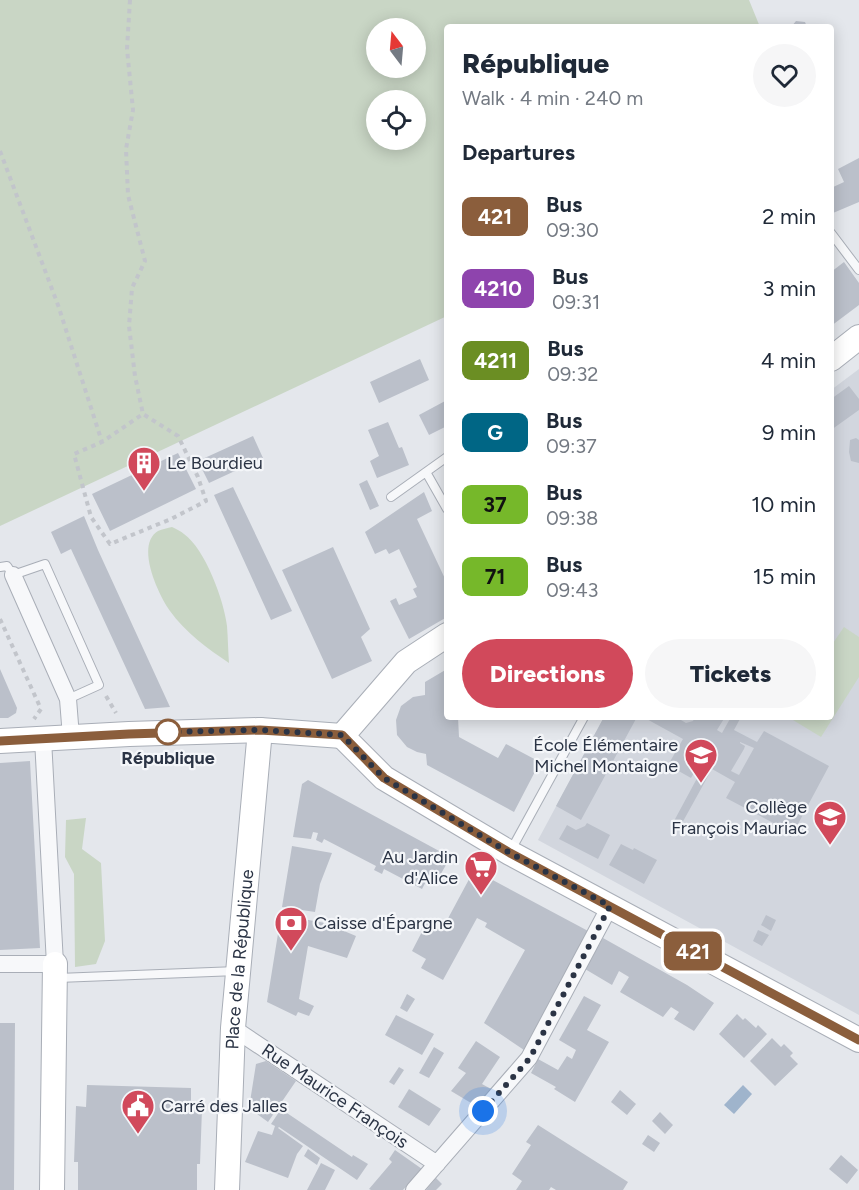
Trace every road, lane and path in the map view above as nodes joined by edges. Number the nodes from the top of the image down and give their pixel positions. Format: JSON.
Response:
{"nodes":[{"id":1,"x":130,"y":0,"type":"edge"},
{"id":2,"x":0,"y":151,"type":"edge"},
{"id":3,"x":834,"y":237,"type":"edge"},
{"id":4,"x":859,"y":270,"type":"edge"},
{"id":5,"x":859,"y":337,"type":"edge"},
{"id":6,"x":834,"y":356,"type":"edge"},
{"id":7,"x":143,"y":414,"type":"junction"},
{"id":8,"x":102,"y":442,"type":"junction"},
{"id":9,"x":444,"y":459,"type":"edge"},
{"id":10,"x":426,"y":472,"type":"junction"},
{"id":11,"x":391,"y":497,"type":"dead end"},
{"id":12,"x":444,"y":504,"type":"edge"},
{"id":13,"x":6,"y":571,"type":"edge"},
{"id":14,"x":0,"y":620,"type":"edge"},
{"id":15,"x":444,"y":637,"type":"edge"},
{"id":16,"x":99,"y":685,"type":"junction"},
{"id":17,"x":68,"y":699,"type":"junction"},
{"id":18,"x":582,"y":720,"type":"edge"},
{"id":19,"x":260,"y":730,"type":"junction"},
{"id":20,"x":129,"y":734,"type":"junction"},
{"id":21,"x":342,"y":735,"type":"junction"},
{"id":22,"x":71,"y":737,"type":"junction"},
{"id":23,"x":38,"y":740,"type":"junction"},
{"id":24,"x":0,"y":741,"type":"edge"},
{"id":25,"x":510,"y":853,"type":"junction"},
{"id":26,"x":610,"y":906,"type":"junction"},
{"id":27,"x":0,"y":964,"type":"edge"},
{"id":28,"x":55,"y":971,"type":"junction"},
{"id":29,"x":238,"y":971,"type":"junction"},
{"id":30,"x":233,"y":1028,"type":"junction"},
{"id":31,"x":859,"y":1040,"type":"edge"},
{"id":32,"x":437,"y":1164,"type":"junction"},
{"id":33,"x":52,"y":1190,"type":"edge"},
{"id":34,"x":227,"y":1190,"type":"edge"},
{"id":35,"x":414,"y":1190,"type":"edge"}],
"edges":[{"from":1,"to":7,"type":"path"},
{"from":2,"to":8,"type":"path"},
{"from":3,"to":4,"type":"lane"},
{"from":5,"to":6,"type":"main road"},
{"from":7,"to":8,"type":"path"},
{"from":7,"to":8,"type":"path"},
{"from":9,"to":10,"type":"lane"},
{"from":10,"to":11,"type":"lane"},
{"from":10,"to":12,"type":"lane"},
{"from":13,"to":16,"type":"lane"},
{"from":13,"to":17,"type":"street"},
{"from":14,"to":23,"type":"path"},
{"from":15,"to":21,"type":"main road"},
{"from":16,"to":17,"type":"lane"},
{"from":16,"to":20,"type":"path"},
{"from":17,"to":22,"type":"street"},
{"from":18,"to":25,"type":"lane"},
{"from":19,"to":20,"type":"main road"},
{"from":19,"to":21,"type":"main road"},
{"from":19,"to":29,"type":"main road","name":"Place de la République"},
{"from":20,"to":22,"type":"main road"},
{"from":21,"to":25,"type":"main road"},
{"from":22,"to":23,"type":"main road"},
{"from":23,"to":24,"type":"main road"},
{"from":23,"to":28,"type":"street"},
{"from":25,"to":26,"type":"main road"},
{"from":26,"to":31,"type":"main road"},
{"from":26,"to":32,"type":"street"},
{"from":27,"to":28,"type":"street"},
{"from":28,"to":29,"type":"lane"},
{"from":28,"to":33,"type":"main road"},
{"from":29,"to":30,"type":"main road","name":"Place de la République"},
{"from":30,"to":32,"type":"street","name":"Rue Maurice François"},
{"from":30,"to":34,"type":"main road","name":"Place de la République"},
{"from":32,"to":35,"type":"street"}]}
